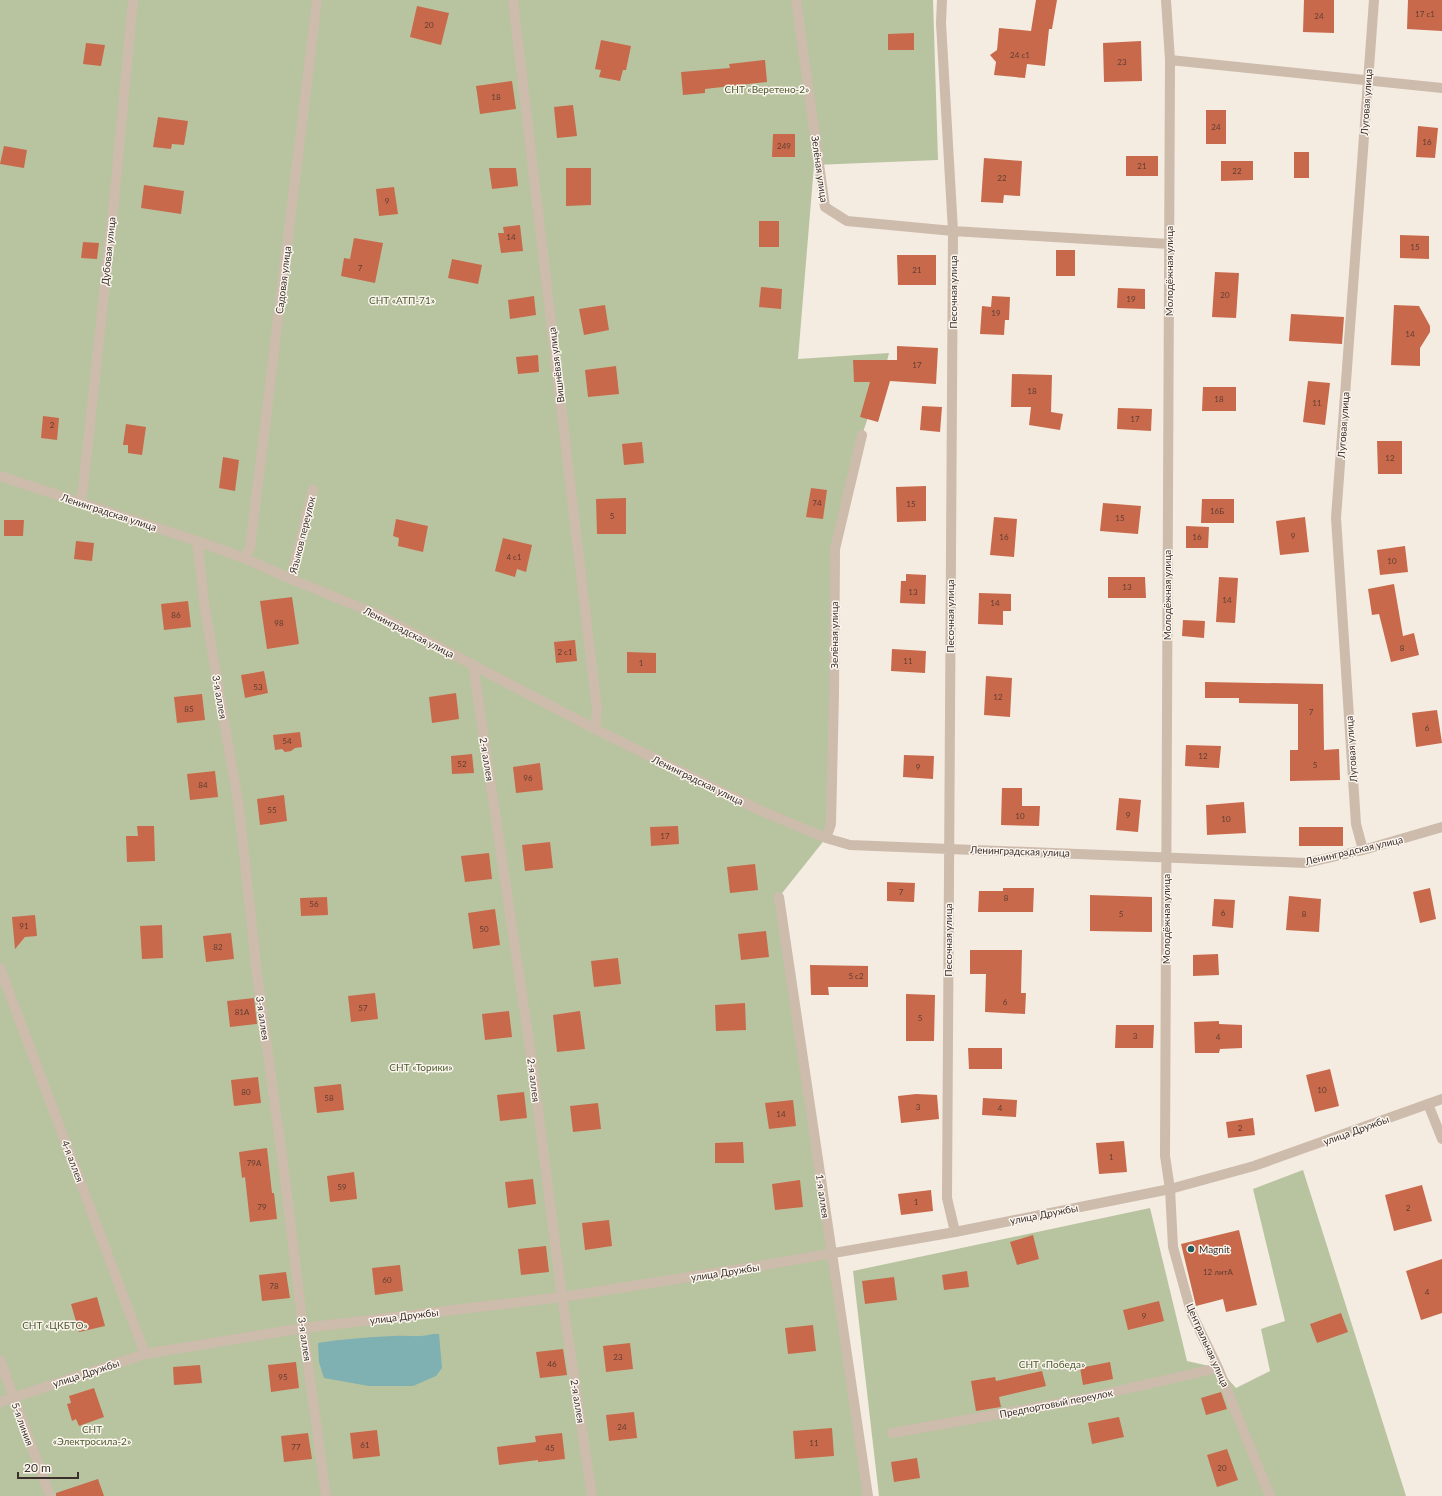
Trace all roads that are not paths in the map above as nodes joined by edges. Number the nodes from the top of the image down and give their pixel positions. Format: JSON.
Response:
{"nodes":[{"id":1,"x":133,"y":0,"type":"edge"},
{"id":2,"x":317,"y":0,"type":"edge"},
{"id":3,"x":513,"y":0,"type":"edge"},
{"id":4,"x":796,"y":0,"type":"edge"},
{"id":5,"x":942,"y":0,"type":"edge"},
{"id":6,"x":1166,"y":0,"type":"edge"},
{"id":7,"x":1374,"y":0,"type":"edge"},
{"id":8,"x":1170,"y":60,"type":"junction"},
{"id":9,"x":1367,"y":81,"type":"junction"},
{"id":10,"x":1442,"y":88,"type":"edge"},
{"id":11,"x":953,"y":232,"type":"junction"},
{"id":12,"x":1169,"y":244,"type":"junction"},
{"id":13,"x":862,"y":435,"type":"dead end"},
{"id":14,"x":0,"y":476,"type":"edge"},
{"id":15,"x":313,"y":490,"type":"dead end"},
{"id":16,"x":80,"y":502,"type":"junction"},
{"id":17,"x":197,"y":541,"type":"junction"},
{"id":18,"x":244,"y":558,"type":"junction"},
{"id":19,"x":291,"y":579,"type":"junction"},
{"id":20,"x":473,"y":664,"type":"junction"},
{"id":21,"x":595,"y":730,"type":"junction"},
{"id":22,"x":1442,"y":827,"type":"edge"},
{"id":23,"x":826,"y":838,"type":"junction"},
{"id":24,"x":949,"y":848,"type":"junction"},
{"id":25,"x":1363,"y":850,"type":"junction"},
{"id":26,"x":1166,"y":857,"type":"junction"},
{"id":27,"x":780,"y":897,"type":"dead end"},
{"id":28,"x":0,"y":968,"type":"edge"},
{"id":29,"x":1442,"y":1099,"type":"edge"},
{"id":30,"x":1428,"y":1104,"type":"junction"},
{"id":31,"x":1442,"y":1139,"type":"edge"},
{"id":32,"x":1170,"y":1189,"type":"junction"},
{"id":33,"x":955,"y":1232,"type":"junction"},
{"id":34,"x":832,"y":1255,"type":"junction"},
{"id":35,"x":562,"y":1297,"type":"junction"},
{"id":36,"x":303,"y":1328,"type":"junction"},
{"id":37,"x":145,"y":1354,"type":"junction"},
{"id":38,"x":0,"y":1360,"type":"edge"},
{"id":39,"x":1218,"y":1368,"type":"junction"},
{"id":40,"x":13,"y":1397,"type":"junction"},
{"id":41,"x":0,"y":1402,"type":"edge"},
{"id":42,"x":892,"y":1433,"type":"dead end"},
{"id":43,"x":50,"y":1496,"type":"edge"},
{"id":44,"x":326,"y":1496,"type":"edge"},
{"id":45,"x":592,"y":1496,"type":"edge"},
{"id":46,"x":868,"y":1496,"type":"edge"},
{"id":47,"x":1270,"y":1496,"type":"edge"}],
"edges":[{"from":1,"to":16,"type":"street","name":"Дубовая улица"},
{"from":2,"to":18,"type":"street","name":"Садовая улица"},
{"from":3,"to":21,"type":"street","name":"Вишнёвая улица"},
{"from":4,"to":11,"type":"street","name":"Зелёная улица"},
{"from":5,"to":11,"type":"street","name":"Песочная улица"},
{"from":6,"to":8,"type":"street","name":"Молодёжная улица"},
{"from":7,"to":9,"type":"street","name":"Луговая улица"},
{"from":8,"to":9,"type":"street"},
{"from":8,"to":12,"type":"street","name":"Молодёжная улица"},
{"from":9,"to":10,"type":"street"},
{"from":9,"to":25,"type":"street","name":"Луговая улица"},
{"from":11,"to":12,"type":"street","name":"Зелёная улица"},
{"from":11,"to":24,"type":"street","name":"Песочная улица"},
{"from":12,"to":26,"type":"street","name":"Молодёжная улица"},
{"from":13,"to":23,"type":"street","name":"Зелёная улица"},
{"from":14,"to":16,"type":"street","name":"Ленинградская улица"},
{"from":15,"to":19,"type":"street","name":"Языков переулок"},
{"from":16,"to":17,"type":"street","name":"Ленинградская улица"},
{"from":17,"to":18,"type":"street","name":"Ленинградская улица"},
{"from":17,"to":36,"type":"street","name":"3-я аллея"},
{"from":18,"to":19,"type":"street","name":"Ленинградская улица"},
{"from":19,"to":20,"type":"street","name":"Ленинградская улица"},
{"from":20,"to":21,"type":"street","name":"Ленинградская улица"},
{"from":20,"to":35,"type":"street","name":"2-я аллея"},
{"from":21,"to":23,"type":"street","name":"Ленинградская улица"},
{"from":22,"to":25,"type":"street","name":"Ленинградская улица"},
{"from":23,"to":24,"type":"street","name":"Ленинградская улица"},
{"from":24,"to":26,"type":"street","name":"Ленинградская улица"},
{"from":24,"to":33,"type":"street","name":"Песочная улица"},
{"from":25,"to":26,"type":"street","name":"Ленинградская улица"},
{"from":26,"to":32,"type":"street","name":"Молодёжная улица"},
{"from":27,"to":34,"type":"street","name":"1-я аллея"},
{"from":28,"to":37,"type":"street","name":"4-я аллея"},
{"from":29,"to":30,"type":"street","name":"улица Дружбы"},
{"from":30,"to":31,"type":"street"},
{"from":30,"to":32,"type":"street","name":"улица Дружбы"},
{"from":32,"to":33,"type":"street","name":"улица Дружбы"},
{"from":32,"to":39,"type":"street","name":"Центральная улица"},
{"from":33,"to":34,"type":"street","name":"улица Дружбы"},
{"from":34,"to":35,"type":"street","name":"улица Дружбы"},
{"from":34,"to":46,"type":"street","name":"1-я аллея"},
{"from":35,"to":36,"type":"street","name":"улица Дружбы"},
{"from":35,"to":45,"type":"street","name":"2-я аллея"},
{"from":36,"to":37,"type":"street","name":"улица Дружбы"},
{"from":36,"to":44,"type":"street","name":"3-я аллея"},
{"from":37,"to":40,"type":"street","name":"улица Дружбы"},
{"from":38,"to":40,"type":"street","name":"5-я линия"},
{"from":39,"to":42,"type":"street","name":"Предпортовый переулок"},
{"from":39,"to":47,"type":"street","name":"Центральная улица"},
{"from":40,"to":41,"type":"street","name":"улица Дружбы"},
{"from":40,"to":43,"type":"street","name":"5-я линия"}]}
